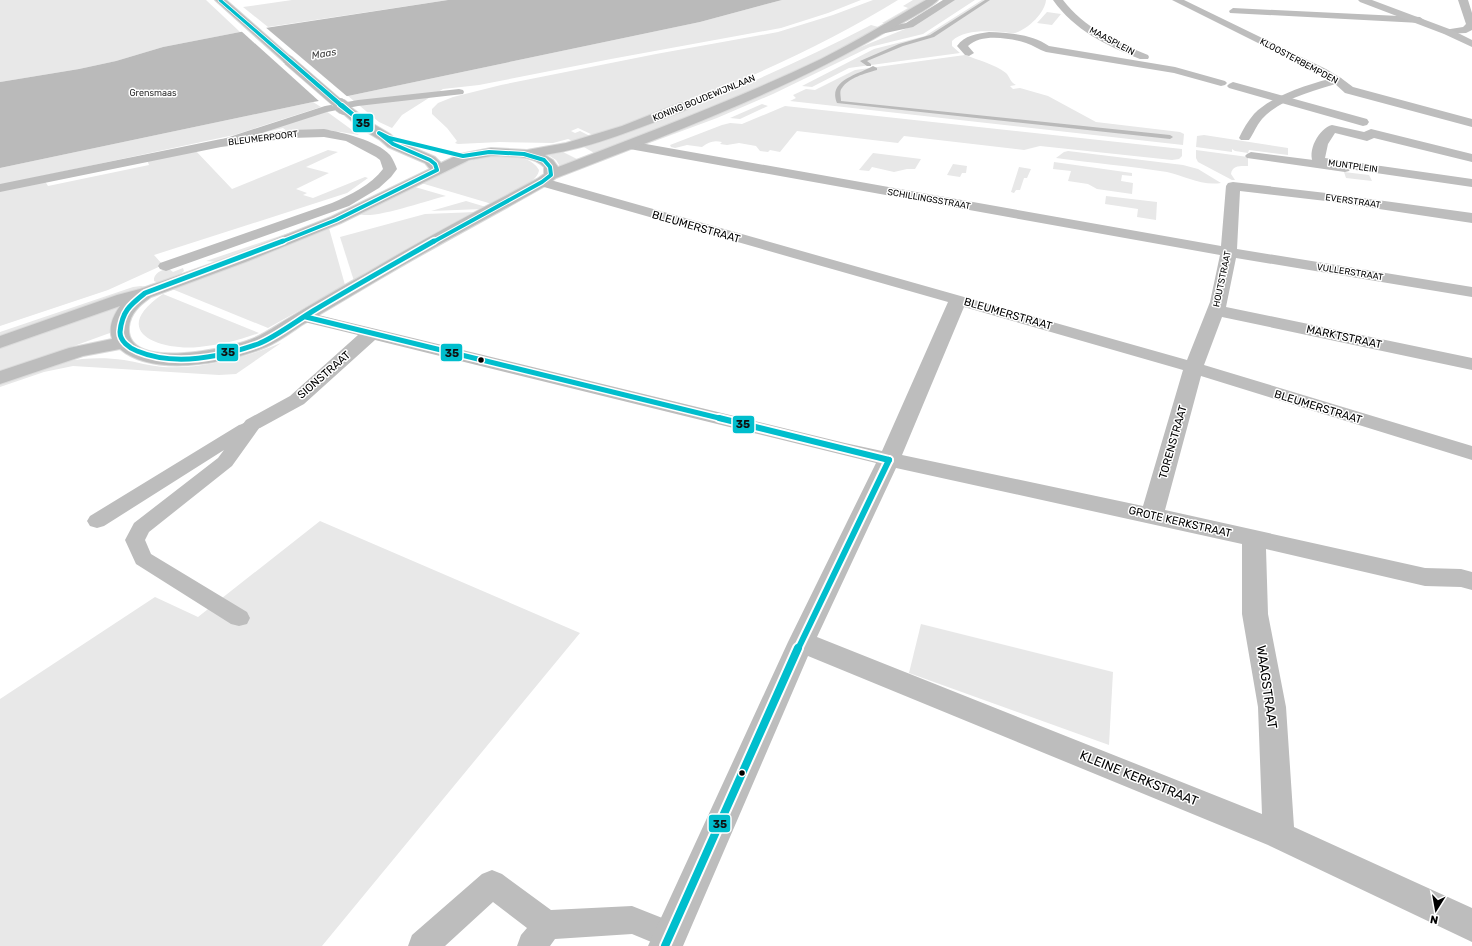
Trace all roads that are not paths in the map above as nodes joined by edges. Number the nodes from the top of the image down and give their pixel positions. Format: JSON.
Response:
{"nodes":[{"id":1,"x":220,"y":0,"type":"edge"},
{"id":2,"x":933,"y":0,"type":"edge"},
{"id":3,"x":950,"y":0,"type":"edge"},
{"id":4,"x":1058,"y":0,"type":"edge"},
{"id":5,"x":1177,"y":0,"type":"edge"},
{"id":6,"x":1363,"y":0,"type":"edge"},
{"id":7,"x":1463,"y":0,"type":"edge"},
{"id":8,"x":1242,"y":2,"type":"dead end"},
{"id":9,"x":1255,"y":7,"type":"dead end"},
{"id":10,"x":1233,"y":11,"type":"dead end"},
{"id":11,"x":1420,"y":20,"type":"junction"},
{"id":12,"x":881,"y":27,"type":"junction"},
{"id":13,"x":1448,"y":32,"type":"junction"},
{"id":14,"x":1472,"y":44,"type":"edge"},
{"id":15,"x":969,"y":53,"type":"dead end"},
{"id":16,"x":1175,"y":70,"type":"junction"},
{"id":17,"x":1337,"y":80,"type":"junction"},
{"id":18,"x":460,"y":86,"type":"dead end"},
{"id":19,"x":1283,"y":99,"type":"junction"},
{"id":20,"x":693,"y":103,"type":"dead end"},
{"id":21,"x":1472,"y":123,"type":"edge"},
{"id":22,"x":385,"y":136,"type":"junction"},
{"id":23,"x":1245,"y":138,"type":"dead end"},
{"id":24,"x":220,"y":143,"type":"junction"},
{"id":25,"x":629,"y":145,"type":"junction"},
{"id":26,"x":1472,"y":150,"type":"edge"},
{"id":27,"x":527,"y":154,"type":"junction"},
{"id":28,"x":1251,"y":156,"type":"dead end"},
{"id":29,"x":465,"y":157,"type":"junction"},
{"id":30,"x":1472,"y":158,"type":"edge"},
{"id":31,"x":437,"y":170,"type":"junction"},
{"id":32,"x":549,"y":181,"type":"junction"},
{"id":33,"x":1472,"y":184,"type":"edge"},
{"id":34,"x":1233,"y":186,"type":"joint"},
{"id":35,"x":0,"y":188,"type":"edge"},
{"id":36,"x":1472,"y":218,"type":"edge"},
{"id":37,"x":1229,"y":252,"type":"junction"},
{"id":38,"x":186,"y":258,"type":"junction"},
{"id":39,"x":166,"y":266,"type":"dead end"},
{"id":40,"x":205,"y":272,"type":"junction"},
{"id":41,"x":1472,"y":292,"type":"edge"},
{"id":42,"x":145,"y":293,"type":"junction"},
{"id":43,"x":958,"y":300,"type":"junction"},
{"id":44,"x":1216,"y":310,"type":"junction"},
{"id":45,"x":306,"y":317,"type":"junction"},
{"id":46,"x":372,"y":333,"type":"junction"},
{"id":47,"x":0,"y":342,"type":"edge"},
{"id":48,"x":123,"y":343,"type":"junction"},
{"id":49,"x":1472,"y":364,"type":"edge"},
{"id":50,"x":1193,"y":369,"type":"junction"},
{"id":51,"x":0,"y":378,"type":"edge"},
{"id":52,"x":252,"y":424,"type":"junction"},
{"id":53,"x":1472,"y":453,"type":"edge"},
{"id":54,"x":889,"y":460,"type":"junction"},
{"id":55,"x":1152,"y":516,"type":"junction"},
{"id":56,"x":96,"y":521,"type":"dead end"},
{"id":57,"x":1254,"y":539,"type":"junction"},
{"id":58,"x":1472,"y":581,"type":"edge"},
{"id":59,"x":239,"y":618,"type":"dead end"},
{"id":60,"x":802,"y":642,"type":"junction"},
{"id":61,"x":1279,"y":835,"type":"junction"},
{"id":62,"x":1472,"y":925,"type":"edge"},
{"id":63,"x":539,"y":936,"type":"edge"},
{"id":64,"x":668,"y":940,"type":"edge"},
{"id":65,"x":423,"y":946,"type":"edge"}],
"edges":[{"from":1,"to":22,"type":"street","bridge":true},
{"from":2,"to":12,"type":"street","name":"KONING BOUDEWIJNLAAN"},
{"from":3,"to":12,"type":"street"},
{"from":4,"to":16,"type":"street","name":"MAASPLEIN"},
{"from":5,"to":17,"type":"street","name":"KLOOSTERBEMPDEN"},
{"from":6,"to":11,"type":"street"},
{"from":7,"to":13,"type":"street"},
{"from":8,"to":9,"type":"lane"},
{"from":10,"to":11,"type":"lane"},
{"from":11,"to":13,"type":"street"},
{"from":12,"to":25,"type":"street","name":"KONING BOUDEWIJNLAAN"},
{"from":13,"to":14,"type":"street"},
{"from":15,"to":16,"type":"street"},
{"from":16,"to":19,"type":"street"},
{"from":17,"to":19,"type":"lane"},
{"from":17,"to":21,"type":"street","name":"KLOOSTERBEMPDEN"},
{"from":18,"to":24,"type":"lane"},
{"from":19,"to":23,"type":"lane"},
{"from":19,"to":26,"type":"street"},
{"from":20,"to":27,"type":"street","name":"KONING BOUDEWIJNLAAN"},
{"from":22,"to":29,"type":"street"},
{"from":22,"to":31,"type":"street"},
{"from":24,"to":35,"type":"street","name":"BLEUMERPOORT"},
{"from":24,"to":38,"type":"street","name":"BLEUMERPOORT"},
{"from":25,"to":32,"type":"street","name":"KONING BOUDEWIJNLAAN"},
{"from":25,"to":37,"type":"street","name":"SCHILLINGSSTRAAT"},
{"from":27,"to":29,"type":"street"},
{"from":27,"to":32,"type":"street"},
{"from":28,"to":33,"type":"lane"},
{"from":29,"to":31,"type":"street"},
{"from":30,"to":33,"type":"street","name":"MUNTPLEIN"},
{"from":31,"to":40,"type":"street"},
{"from":32,"to":43,"type":"street","name":"BLEUMERSTRAAT"},
{"from":32,"to":45,"type":"street","name":"KONING BOUDEWIJNLAAN"},
{"from":34,"to":36,"type":"street","name":"EVERSTRAAT"},
{"from":34,"to":37,"type":"street","name":"HOUTSTRAAT"},
{"from":37,"to":41,"type":"street","name":"VULLERSTRAAT"},
{"from":37,"to":44,"type":"street","name":"HOUTSTRAAT"},
{"from":38,"to":39,"type":"street","name":"BLEUMERPOORT"},
{"from":38,"to":40,"type":"street"},
{"from":40,"to":42,"type":"street"},
{"from":42,"to":47,"type":"street"},
{"from":42,"to":48,"type":"street"},
{"from":43,"to":50,"type":"street","name":"BLEUMERSTRAAT"},
{"from":43,"to":54,"type":"street"},
{"from":44,"to":49,"type":"street","name":"MARKTSTRAAT"},
{"from":44,"to":50,"type":"street","name":"HOUTSTRAAT"},
{"from":45,"to":46,"type":"street"},
{"from":45,"to":48,"type":"street","name":"KONING BOUDEWIJNLAAN"},
{"from":46,"to":52,"type":"street","name":"SIONSTRAAT"},
{"from":46,"to":54,"type":"street"},
{"from":48,"to":51,"type":"street"},
{"from":50,"to":53,"type":"street","name":"BLEUMERSTRAAT"},
{"from":50,"to":55,"type":"street","name":"TORENSTRAAT"},
{"from":52,"to":56,"type":"lane"},
{"from":52,"to":59,"type":"lane"},
{"from":54,"to":55,"type":"street","name":"GROTE KERKSTRAAT"},
{"from":54,"to":60,"type":"street"},
{"from":55,"to":57,"type":"street","name":"GROTE KERKSTRAAT"},
{"from":57,"to":58,"type":"street","name":"GROTE KERKSTRAAT"},
{"from":57,"to":61,"type":"street","name":"WAAGSTRAAT"},
{"from":60,"to":61,"type":"street","name":"KLEINE KERKSTRAAT"},
{"from":60,"to":64,"type":"street"},
{"from":61,"to":62,"type":"street","name":"KLEINE KERKSTRAAT"},
{"from":63,"to":64,"type":"lane"},
{"from":63,"to":65,"type":"lane"}]}
